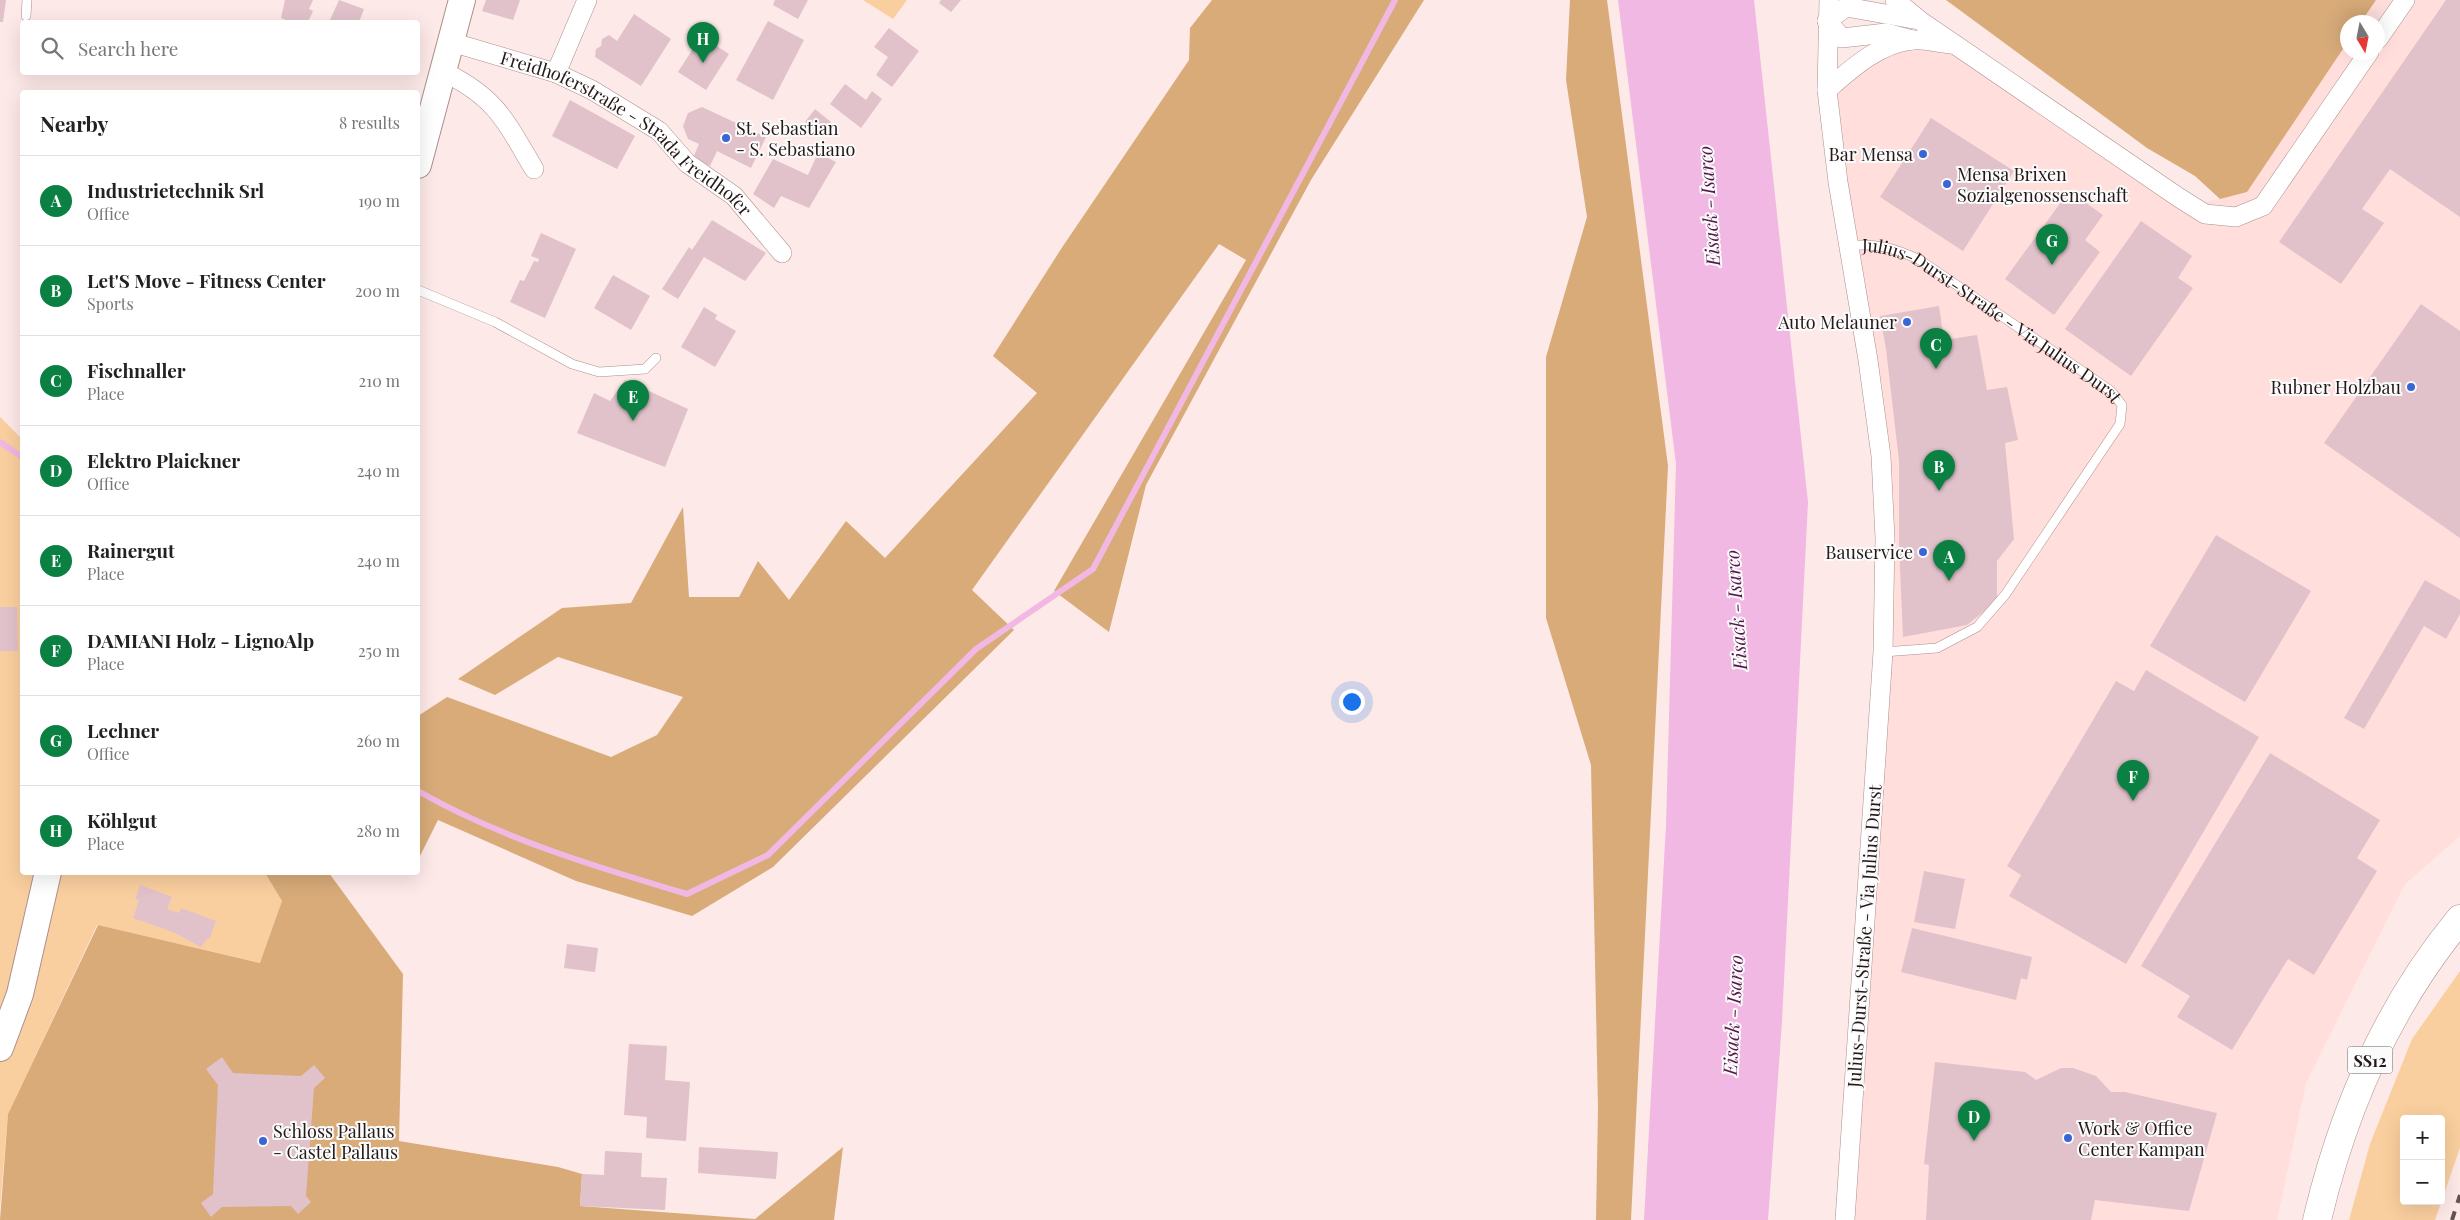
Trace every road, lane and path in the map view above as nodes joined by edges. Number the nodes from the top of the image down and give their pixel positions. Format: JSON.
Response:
{"nodes":[{"id":1,"x":27,"y":0,"type":"edge"},
{"id":2,"x":462,"y":0,"type":"edge"},
{"id":3,"x":587,"y":0,"type":"edge"},
{"id":4,"x":1829,"y":0,"type":"edge"},
{"id":5,"x":1894,"y":0,"type":"edge"},
{"id":6,"x":2405,"y":0,"type":"edge"},
{"id":7,"x":26,"y":16,"type":"dead end"},
{"id":8,"x":1919,"y":20,"type":"junction"},
{"id":9,"x":1827,"y":21,"type":"junction"},
{"id":10,"x":2385,"y":30,"type":"edge"},
{"id":11,"x":1912,"y":40,"type":"junction"},
{"id":12,"x":450,"y":42,"type":"junction"},
{"id":13,"x":1952,"y":44,"type":"junction"},
{"id":14,"x":2363,"y":60,"type":"edge"},
{"id":15,"x":442,"y":71,"type":"junction"},
{"id":16,"x":556,"y":73,"type":"junction"},
{"id":17,"x":1827,"y":90,"type":"junction"},
{"id":18,"x":420,"y":157,"type":"edge"},
{"id":19,"x":534,"y":169,"type":"dead end"},
{"id":20,"x":1849,"y":246,"type":"junction"},
{"id":21,"x":782,"y":253,"type":"dead end"},
{"id":22,"x":420,"y":291,"type":"edge"},
{"id":23,"x":656,"y":358,"type":"dead end"},
{"id":24,"x":1883,"y":652,"type":"junction"},
{"id":25,"x":47,"y":875,"type":"edge"},
{"id":26,"x":2460,"y":919,"type":"edge"},
{"id":27,"x":0,"y":1048,"type":"edge"},
{"id":28,"x":1845,"y":1220,"type":"edge"},
{"id":29,"x":2317,"y":1220,"type":"edge"}],
"edges":[{"from":1,"to":7,"type":"lane"},
{"from":2,"to":12,"type":"street"},
{"from":3,"to":16,"type":"street"},
{"from":4,"to":9,"type":"street","name":"Julius-Durst-Straße - Via Julius Durst"},
{"from":5,"to":8,"type":"street"},
{"from":6,"to":10,"type":"street"},
{"from":8,"to":9,"type":"street"},
{"from":8,"to":13,"type":"street"},
{"from":9,"to":11,"type":"street"},
{"from":9,"to":17,"type":"street","name":"Julius-Durst-Straße - Via Julius Durst"},
{"from":11,"to":13,"type":"street"},
{"from":11,"to":17,"type":"street"},
{"from":12,"to":15,"type":"street"},
{"from":12,"to":16,"type":"street","name":"Freidhoferstraße - Strada Freidhofer"},
{"from":13,"to":14,"type":"street"},
{"from":15,"to":18,"type":"street"},
{"from":15,"to":19,"type":"street"},
{"from":16,"to":21,"type":"street","name":"Freidhoferstraße - Strada Freidhofer"},
{"from":17,"to":20,"type":"street","name":"Julius-Durst-Straße - Via Julius Durst"},
{"from":20,"to":24,"type":"street","name":"Julius-Durst-Straße - Via Julius Durst"},
{"from":20,"to":24,"type":"lane","name":"Julius-Durst-Straße - Via Julius Durst"},
{"from":22,"to":23,"type":"lane"},
{"from":24,"to":28,"type":"street","name":"Julius-Durst-Straße - Via Julius Durst"},
{"from":25,"to":27,"type":"street"},
{"from":26,"to":29,"type":"main road","number":"SS12"}]}
